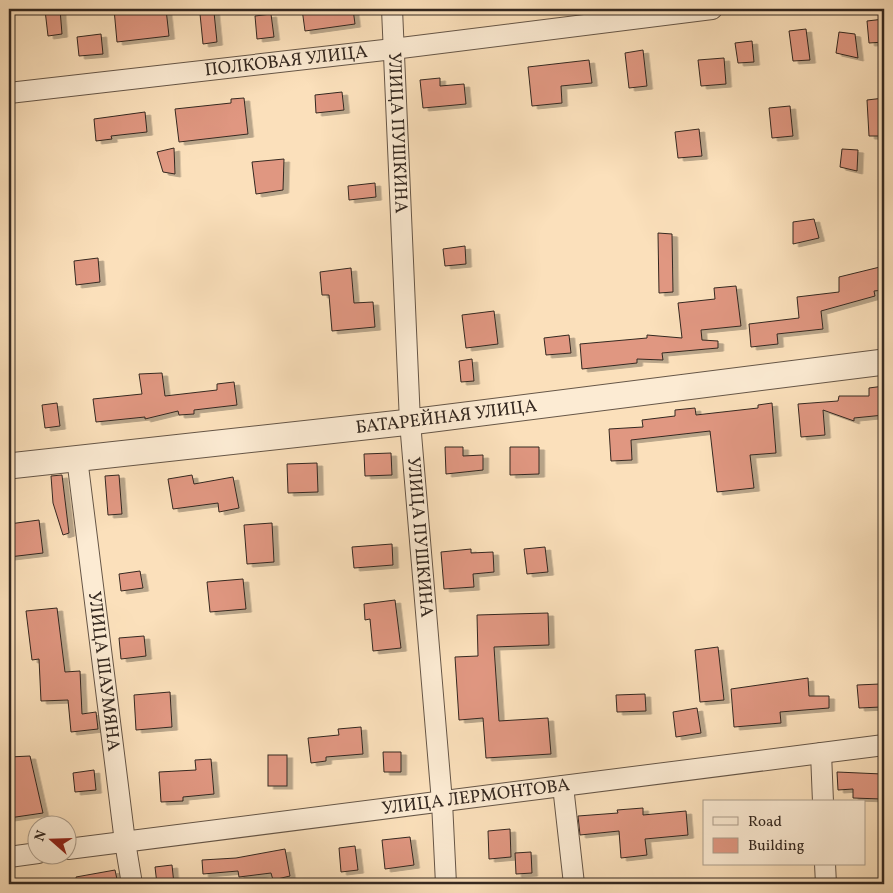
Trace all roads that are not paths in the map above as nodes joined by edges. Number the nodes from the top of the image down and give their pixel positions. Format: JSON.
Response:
{"nodes":[{"id":1,"x":392,"y":9,"type":"edge"},
{"id":2,"x":712,"y":9,"type":"edge"},
{"id":3,"x":392,"y":49,"type":"junction"},
{"id":4,"x":9,"y":93,"type":"edge"},
{"id":5,"x":884,"y":362,"type":"edge"},
{"id":6,"x":410,"y":422,"type":"junction"},
{"id":7,"x":77,"y":458,"type":"junction"},
{"id":8,"x":9,"y":466,"type":"edge"},
{"id":9,"x":884,"y":745,"type":"edge"},
{"id":10,"x":821,"y":753,"type":"junction"},
{"id":11,"x":563,"y":786,"type":"junction"},
{"id":12,"x":823,"y":800,"type":"edge"},
{"id":13,"x":442,"y":802,"type":"junction"},
{"id":14,"x":125,"y":842,"type":"junction"},
{"id":15,"x":78,"y":848,"type":"edge"},
{"id":16,"x":28,"y":854,"type":"edge"},
{"id":17,"x":9,"y":857,"type":"edge"},
{"id":18,"x":825,"y":866,"type":"edge"},
{"id":19,"x":132,"y":884,"type":"edge"},
{"id":20,"x":446,"y":884,"type":"edge"},
{"id":21,"x":574,"y":884,"type":"edge"},
{"id":22,"x":826,"y":884,"type":"edge"}],
"edges":[{"from":1,"to":3,"type":"street","name":"УЛИЦА ПУШКИНА"},
{"from":2,"to":3,"type":"street","name":"ПОЛКОВАЯ УЛИЦА"},
{"from":3,"to":4,"type":"street","name":"ПОЛКОВАЯ УЛИЦА"},
{"from":3,"to":6,"type":"street","name":"УЛИЦА ПУШКИНА"},
{"from":5,"to":6,"type":"street","name":"БАТАРЕЙНАЯ УЛИЦА"},
{"from":6,"to":7,"type":"street","name":"БАТАРЕЙНАЯ УЛИЦА"},
{"from":6,"to":13,"type":"street","name":"УЛИЦА ПУШКИНА"},
{"from":7,"to":8,"type":"street","name":"БАТАРЕЙНАЯ УЛИЦА"},
{"from":7,"to":14,"type":"street","name":"УЛИЦА ШАУМЯНА"},
{"from":9,"to":10,"type":"street","name":"УЛИЦА ЛЕРМОНТОВА"},
{"from":10,"to":11,"type":"street","name":"УЛИЦА ЛЕРМОНТОВА"},
{"from":10,"to":12,"type":"street"},
{"from":11,"to":13,"type":"street","name":"УЛИЦА ЛЕРМОНТОВА"},
{"from":11,"to":21,"type":"street"},
{"from":13,"to":14,"type":"street","name":"УЛИЦА ЛЕРМОНТОВА"},
{"from":13,"to":20,"type":"street","name":"УЛИЦА ПУШКИНА"},
{"from":14,"to":15,"type":"street","name":"УЛИЦА ЛЕРМОНТОВА"},
{"from":14,"to":19,"type":"street","name":"УЛИЦА ШАУМЯНА"},
{"from":16,"to":17,"type":"street"},
{"from":18,"to":22,"type":"street"}]}
